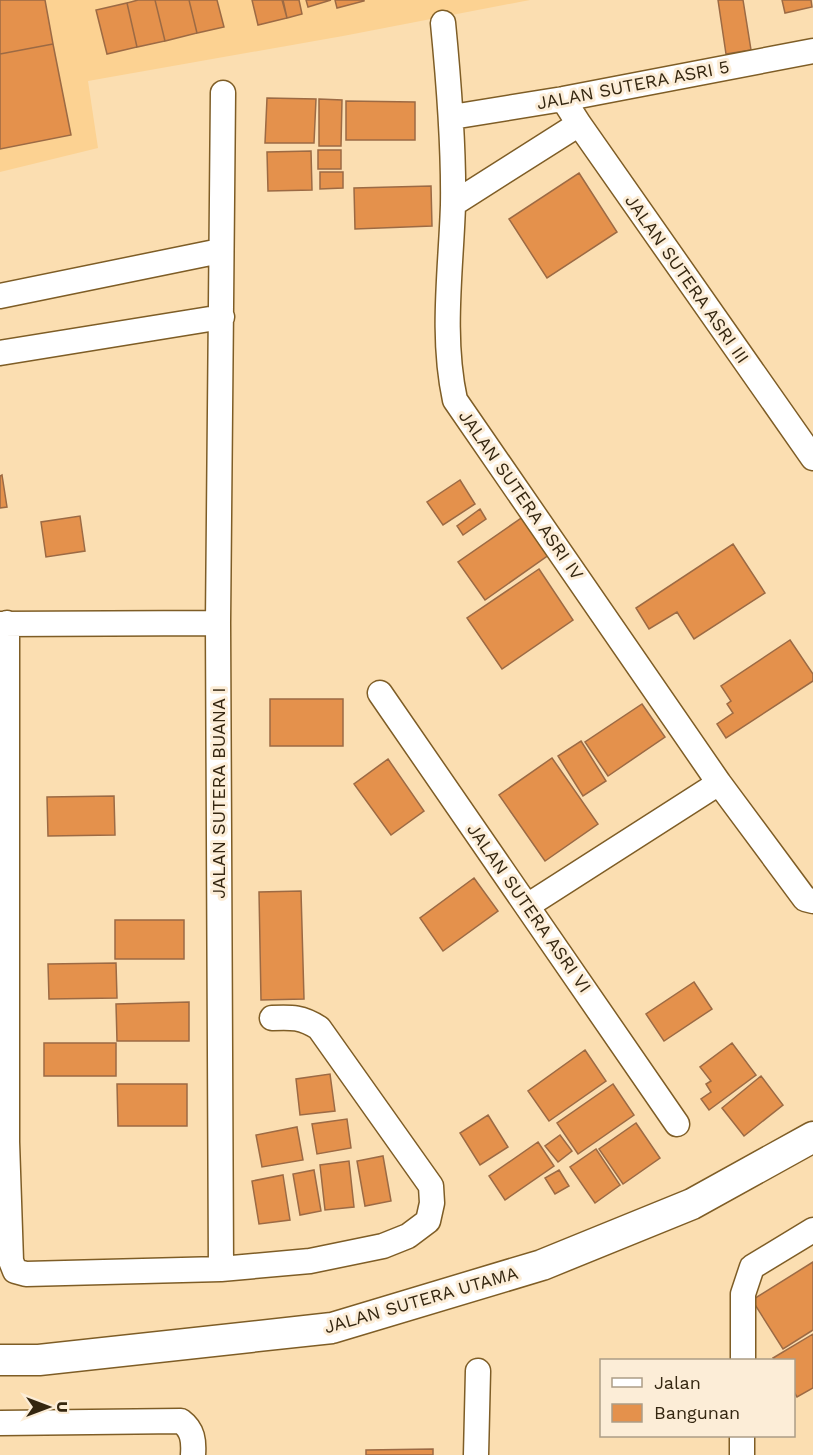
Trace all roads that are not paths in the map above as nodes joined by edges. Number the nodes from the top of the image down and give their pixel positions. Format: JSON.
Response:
{"nodes":[{"id":1,"x":443,"y":23,"type":"dead end"},
{"id":2,"x":813,"y":51,"type":"edge"},
{"id":3,"x":223,"y":93,"type":"dead end"},
{"id":4,"x":563,"y":99,"type":"junction"},
{"id":5,"x":452,"y":117,"type":"junction"},
{"id":6,"x":579,"y":124,"type":"junction"},
{"id":7,"x":453,"y":204,"type":"junction"},
{"id":8,"x":220,"y":251,"type":"junction"},
{"id":9,"x":0,"y":296,"type":"edge"},
{"id":10,"x":222,"y":317,"type":"junction"},
{"id":11,"x":0,"y":353,"type":"edge"},
{"id":12,"x":813,"y":458,"type":"edge"},
{"id":13,"x":3,"y":623,"type":"edge"},
{"id":14,"x":218,"y":623,"type":"junction"},
{"id":15,"x":380,"y":693,"type":"dead end"},
{"id":16,"x":719,"y":783,"type":"junction"},
{"id":17,"x":813,"y":901,"type":"edge"},
{"id":18,"x":527,"y":906,"type":"junction"},
{"id":19,"x":272,"y":1018,"type":"dead end"},
{"id":20,"x":677,"y":1124,"type":"dead end"},
{"id":21,"x":813,"y":1137,"type":"edge"},
{"id":22,"x":3,"y":1142,"type":"edge"},
{"id":23,"x":813,"y":1230,"type":"edge"},
{"id":24,"x":221,"y":1269,"type":"junction"},
{"id":25,"x":743,"y":1359,"type":"edge"},
{"id":26,"x":0,"y":1360,"type":"edge"},
{"id":27,"x":478,"y":1371,"type":"dead end"},
{"id":28,"x":0,"y":1423,"type":"edge"},
{"id":29,"x":742,"y":1437,"type":"edge"},
{"id":30,"x":193,"y":1455,"type":"edge"},
{"id":31,"x":476,"y":1455,"type":"edge"},
{"id":32,"x":742,"y":1455,"type":"edge"}],
"edges":[{"from":1,"to":5,"type":"street","name":"JALAN SUTERA ASRI IV"},
{"from":2,"to":4,"type":"street","name":"JALAN SUTERA ASRI 5"},
{"from":3,"to":8,"type":"street","name":"JALAN SUTERA BUANA I"},
{"from":4,"to":5,"type":"street","name":"JALAN SUTERA ASRI 5"},
{"from":4,"to":6,"type":"street","name":"JALAN SUTERA ASRI III"},
{"from":5,"to":7,"type":"street","name":"JALAN SUTERA ASRI IV"},
{"from":6,"to":7,"type":"street"},
{"from":6,"to":12,"type":"street","name":"JALAN SUTERA ASRI III"},
{"from":7,"to":16,"type":"street","name":"JALAN SUTERA ASRI IV"},
{"from":8,"to":9,"type":"street"},
{"from":8,"to":10,"type":"street","name":"JALAN SUTERA BUANA I"},
{"from":10,"to":11,"type":"street"},
{"from":10,"to":14,"type":"street","name":"JALAN SUTERA BUANA I"},
{"from":13,"to":14,"type":"street"},
{"from":13,"to":22,"type":"street"},
{"from":14,"to":24,"type":"street","name":"JALAN SUTERA BUANA I"},
{"from":15,"to":18,"type":"street","name":"JALAN SUTERA ASRI VI"},
{"from":16,"to":17,"type":"street","name":"JALAN SUTERA ASRI IV"},
{"from":16,"to":18,"type":"street"},
{"from":18,"to":20,"type":"street","name":"JALAN SUTERA ASRI VI"},
{"from":19,"to":24,"type":"street"},
{"from":21,"to":26,"type":"street","name":"JALAN SUTERA UTAMA"},
{"from":22,"to":24,"type":"street"},
{"from":23,"to":25,"type":"street"},
{"from":27,"to":31,"type":"street"},
{"from":28,"to":30,"type":"street"},
{"from":29,"to":32,"type":"street"}]}
